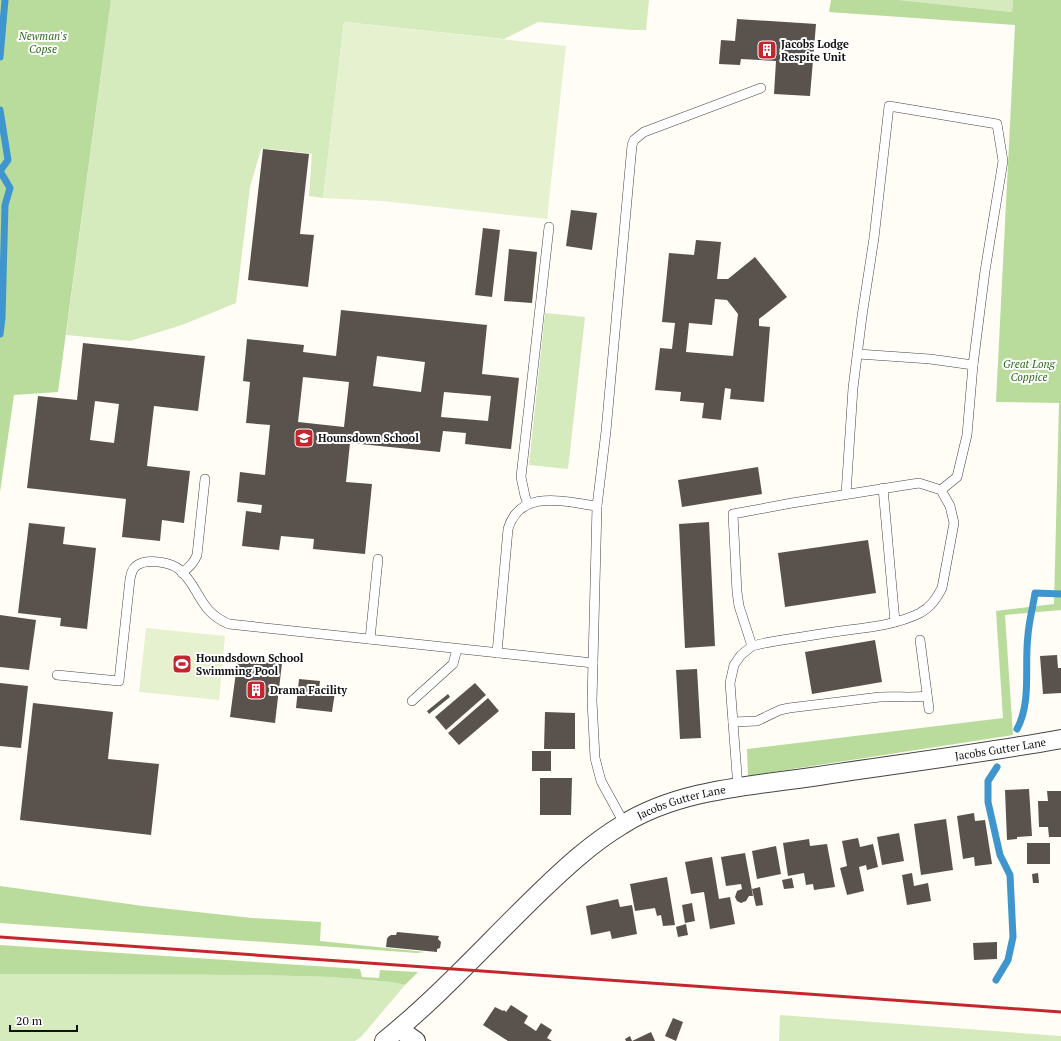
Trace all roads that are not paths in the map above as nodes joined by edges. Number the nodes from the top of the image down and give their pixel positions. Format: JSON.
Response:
{"nodes":[{"id":1,"x":761,"y":88,"type":"dead end"},
{"id":2,"x":549,"y":227,"type":"dead end"},
{"id":3,"x":858,"y":354,"type":"junction"},
{"id":4,"x":973,"y":365,"type":"junction"},
{"id":5,"x":205,"y":479,"type":"dead end"},
{"id":6,"x":883,"y":488,"type":"junction"},
{"id":7,"x":941,"y":490,"type":"junction"},
{"id":8,"x":846,"y":494,"type":"junction"},
{"id":9,"x":528,"y":504,"type":"junction"},
{"id":10,"x":597,"y":506,"type":"junction"},
{"id":11,"x":378,"y":559,"type":"dead end"},
{"id":12,"x":182,"y":573,"type":"junction"},
{"id":13,"x":895,"y":622,"type":"junction"},
{"id":14,"x":370,"y":640,"type":"junction"},
{"id":15,"x":920,"y":640,"type":"dead end"},
{"id":16,"x":752,"y":646,"type":"junction"},
{"id":17,"x":457,"y":649,"type":"junction"},
{"id":18,"x":498,"y":653,"type":"junction"},
{"id":19,"x":593,"y":663,"type":"junction"},
{"id":20,"x":58,"y":675,"type":"dead end"},
{"id":21,"x":928,"y":696,"type":"junction"},
{"id":22,"x":412,"y":702,"type":"dead end"},
{"id":23,"x":929,"y":709,"type":"dead end"},
{"id":24,"x":733,"y":722,"type":"junction"},
{"id":25,"x":1061,"y":739,"type":"edge"},
{"id":26,"x":738,"y":788,"type":"junction"},
{"id":27,"x":624,"y":823,"type":"junction"},
{"id":28,"x":399,"y":1029,"type":"junction"},
{"id":29,"x":384,"y":1041,"type":"edge"},
{"id":30,"x":416,"y":1041,"type":"edge"}],
"edges":[{"from":1,"to":10,"type":"lane"},
{"from":2,"to":9,"type":"lane"},
{"from":3,"to":4,"type":"lane"},
{"from":3,"to":4,"type":"lane"},
{"from":3,"to":8,"type":"lane"},
{"from":4,"to":7,"type":"lane"},
{"from":5,"to":12,"type":"lane"},
{"from":6,"to":7,"type":"lane"},
{"from":6,"to":8,"type":"lane"},
{"from":6,"to":13,"type":"lane"},
{"from":7,"to":13,"type":"lane"},
{"from":8,"to":16,"type":"lane"},
{"from":9,"to":10,"type":"lane"},
{"from":9,"to":18,"type":"lane"},
{"from":10,"to":19,"type":"lane"},
{"from":11,"to":14,"type":"lane"},
{"from":12,"to":14,"type":"lane"},
{"from":12,"to":20,"type":"lane"},
{"from":13,"to":16,"type":"lane"},
{"from":14,"to":17,"type":"lane"},
{"from":15,"to":21,"type":"lane"},
{"from":16,"to":24,"type":"lane"},
{"from":17,"to":18,"type":"lane"},
{"from":17,"to":22,"type":"lane"},
{"from":18,"to":19,"type":"lane"},
{"from":19,"to":27,"type":"lane"},
{"from":21,"to":23,"type":"lane"},
{"from":21,"to":24,"type":"lane"},
{"from":24,"to":26,"type":"lane"},
{"from":25,"to":26,"type":"street","name":"Jacobs Gutter Lane"},
{"from":26,"to":27,"type":"street","name":"Jacobs Gutter Lane"},
{"from":27,"to":28,"type":"street","name":"Jacobs Gutter Lane"},
{"from":28,"to":29,"type":"street","name":"Jacobs Gutter Lane"},
{"from":28,"to":30,"type":"street"}]}
